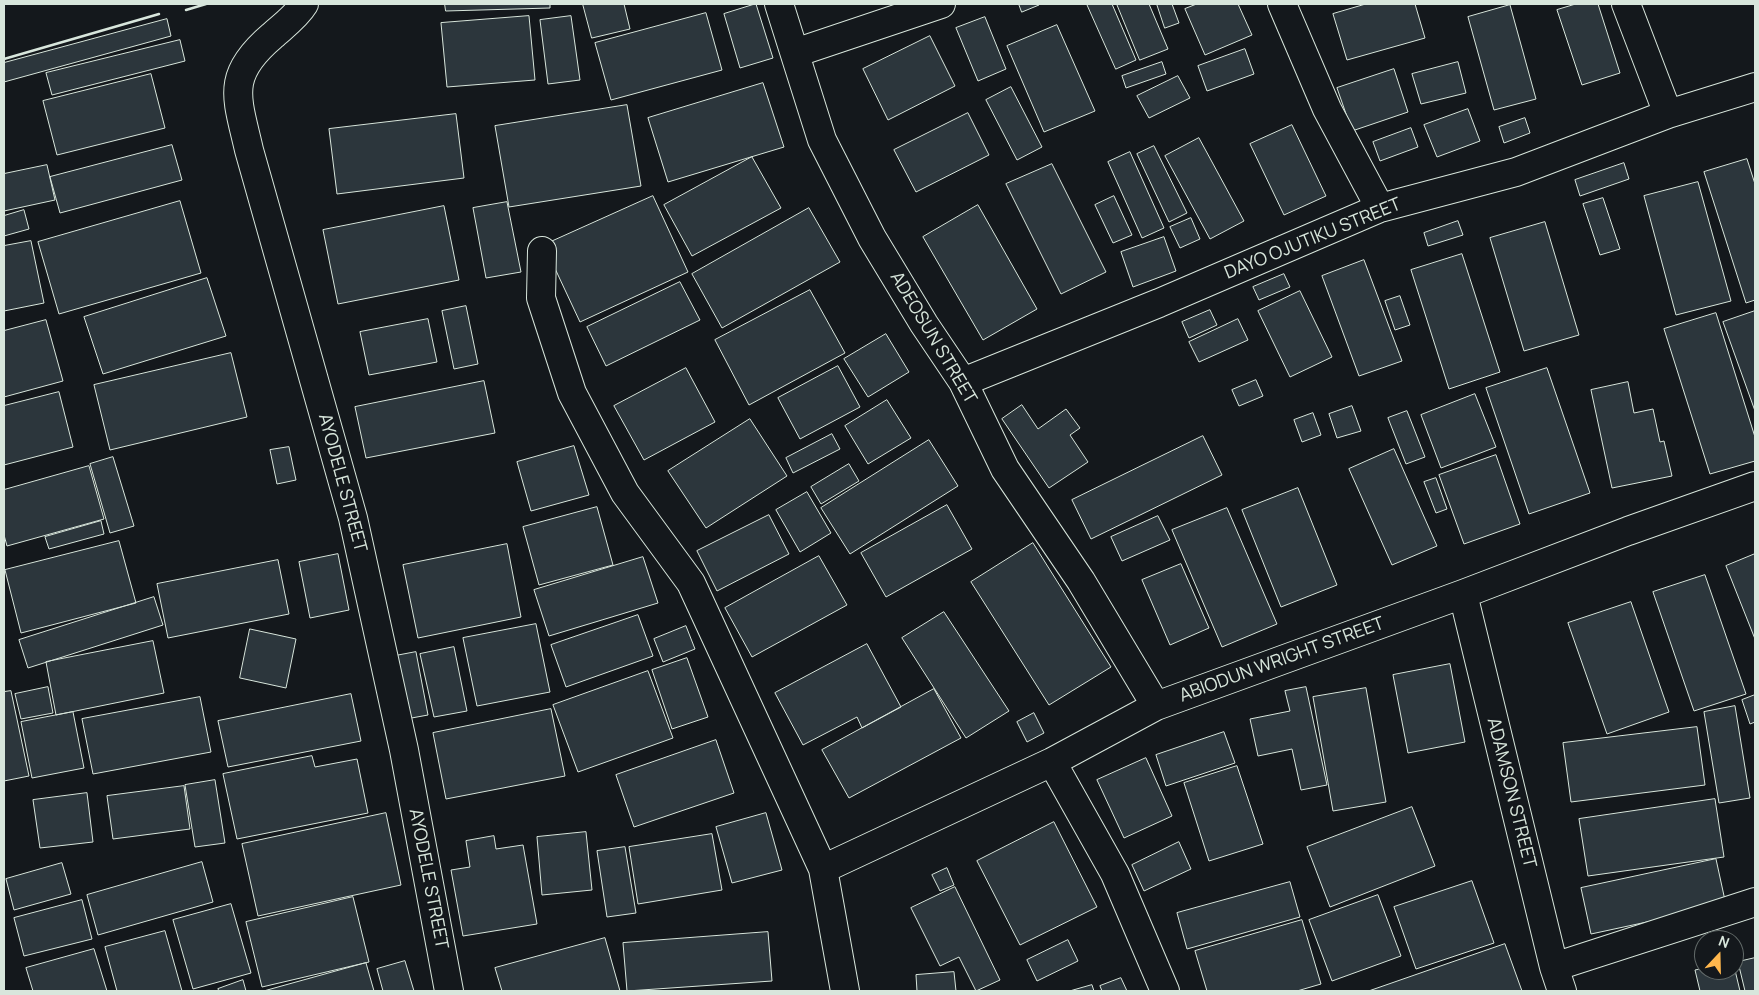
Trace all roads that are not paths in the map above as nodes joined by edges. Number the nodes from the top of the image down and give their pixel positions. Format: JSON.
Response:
{"nodes":[{"id":1,"x":304,"y":4,"type":"edge"},
{"id":2,"x":779,"y":4,"type":"edge"},
{"id":3,"x":941,"y":4,"type":"edge"},
{"id":4,"x":1282,"y":4,"type":"edge"},
{"id":5,"x":1626,"y":4,"type":"edge"},
{"id":6,"x":795,"y":53,"type":"junction"},
{"id":7,"x":1755,"y":87,"type":"edge"},
{"id":8,"x":1668,"y":114,"type":"junction"},
{"id":9,"x":1380,"y":208,"type":"junction"},
{"id":10,"x":542,"y":251,"type":"dead end"},
{"id":11,"x":963,"y":382,"type":"junction"},
{"id":12,"x":1755,"y":486,"type":"edge"},
{"id":13,"x":1463,"y":594,"type":"junction"},
{"id":14,"x":1156,"y":706,"type":"junction"},
{"id":15,"x":1052,"y":762,"type":"junction"},
{"id":16,"x":824,"y":869,"type":"junction"},
{"id":17,"x":1755,"y":902,"type":"edge"},
{"id":18,"x":1558,"y":979,"type":"edge"},
{"id":19,"x":448,"y":991,"type":"edge"},
{"id":20,"x":845,"y":991,"type":"edge"},
{"id":21,"x":1164,"y":991,"type":"edge"}],
"edges":[{"from":1,"to":19,"type":"street","name":"AYODELE STREET"},
{"from":2,"to":6,"type":"street","name":"ADEOSUN STREET"},
{"from":3,"to":6,"type":"street"},
{"from":4,"to":9,"type":"street"},
{"from":5,"to":8,"type":"street"},
{"from":6,"to":11,"type":"street","name":"ADEOSUN STREET"},
{"from":7,"to":8,"type":"street","name":"DAYO OJUTIKU STREET"},
{"from":8,"to":9,"type":"street","name":"DAYO OJUTIKU STREET"},
{"from":9,"to":11,"type":"street","name":"DAYO OJUTIKU STREET"},
{"from":10,"to":16,"type":"street"},
{"from":11,"to":14,"type":"street","name":"ADEOSUN STREET"},
{"from":12,"to":13,"type":"street","name":"ABIODUN WRIGHT STREET"},
{"from":13,"to":14,"type":"street","name":"ABIODUN WRIGHT STREET"},
{"from":13,"to":18,"type":"street","name":"ADAMSON STREET"},
{"from":14,"to":15,"type":"street","name":"ABIODUN WRIGHT STREET"},
{"from":15,"to":16,"type":"street","name":"ABIODUN WRIGHT STREET"},
{"from":15,"to":21,"type":"street"},
{"from":16,"to":20,"type":"street"},
{"from":17,"to":18,"type":"street"}]}
